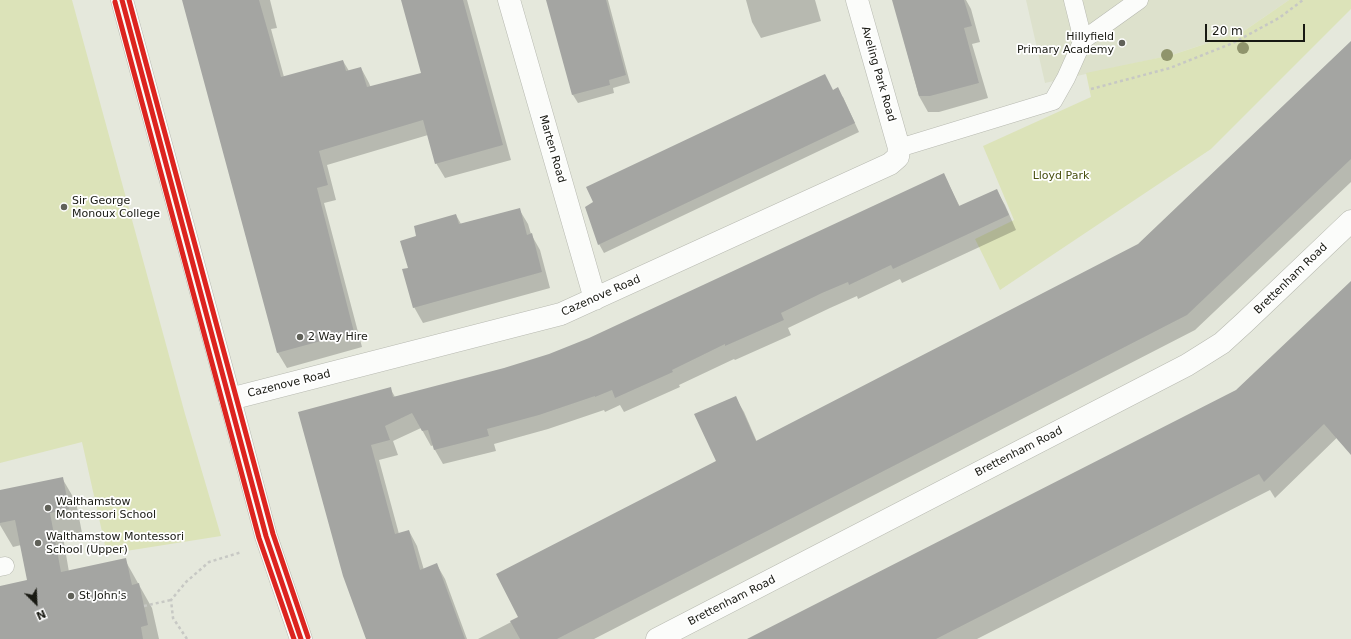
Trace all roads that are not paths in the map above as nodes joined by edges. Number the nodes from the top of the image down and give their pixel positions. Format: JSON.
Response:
{"nodes":[{"id":1,"x":122,"y":0,"type":"edge"},
{"id":2,"x":509,"y":0,"type":"edge"},
{"id":3,"x":856,"y":0,"type":"edge"},
{"id":4,"x":1073,"y":0,"type":"edge"},
{"id":5,"x":1139,"y":0,"type":"edge"},
{"id":6,"x":1083,"y":40,"type":"junction"},
{"id":7,"x":899,"y":148,"type":"junction"},
{"id":8,"x":1351,"y":221,"type":"edge"},
{"id":9,"x":595,"y":299,"type":"junction"},
{"id":10,"x":230,"y":399,"type":"junction"},
{"id":11,"x":301,"y":639,"type":"edge"},
{"id":12,"x":657,"y":639,"type":"edge"}],
"edges":[{"from":1,"to":10,"type":"street"},
{"from":2,"to":9,"type":"street","name":"Marten Road"},
{"from":3,"to":7,"type":"street","name":"Aveling Park Road"},
{"from":4,"to":6,"type":"lane"},
{"from":5,"to":6,"type":"lane"},
{"from":6,"to":7,"type":"lane"},
{"from":7,"to":9,"type":"street","name":"Cazenove Road"},
{"from":8,"to":12,"type":"street","name":"Brettenham Road"},
{"from":9,"to":10,"type":"street","name":"Cazenove Road"},
{"from":10,"to":11,"type":"street"}]}
